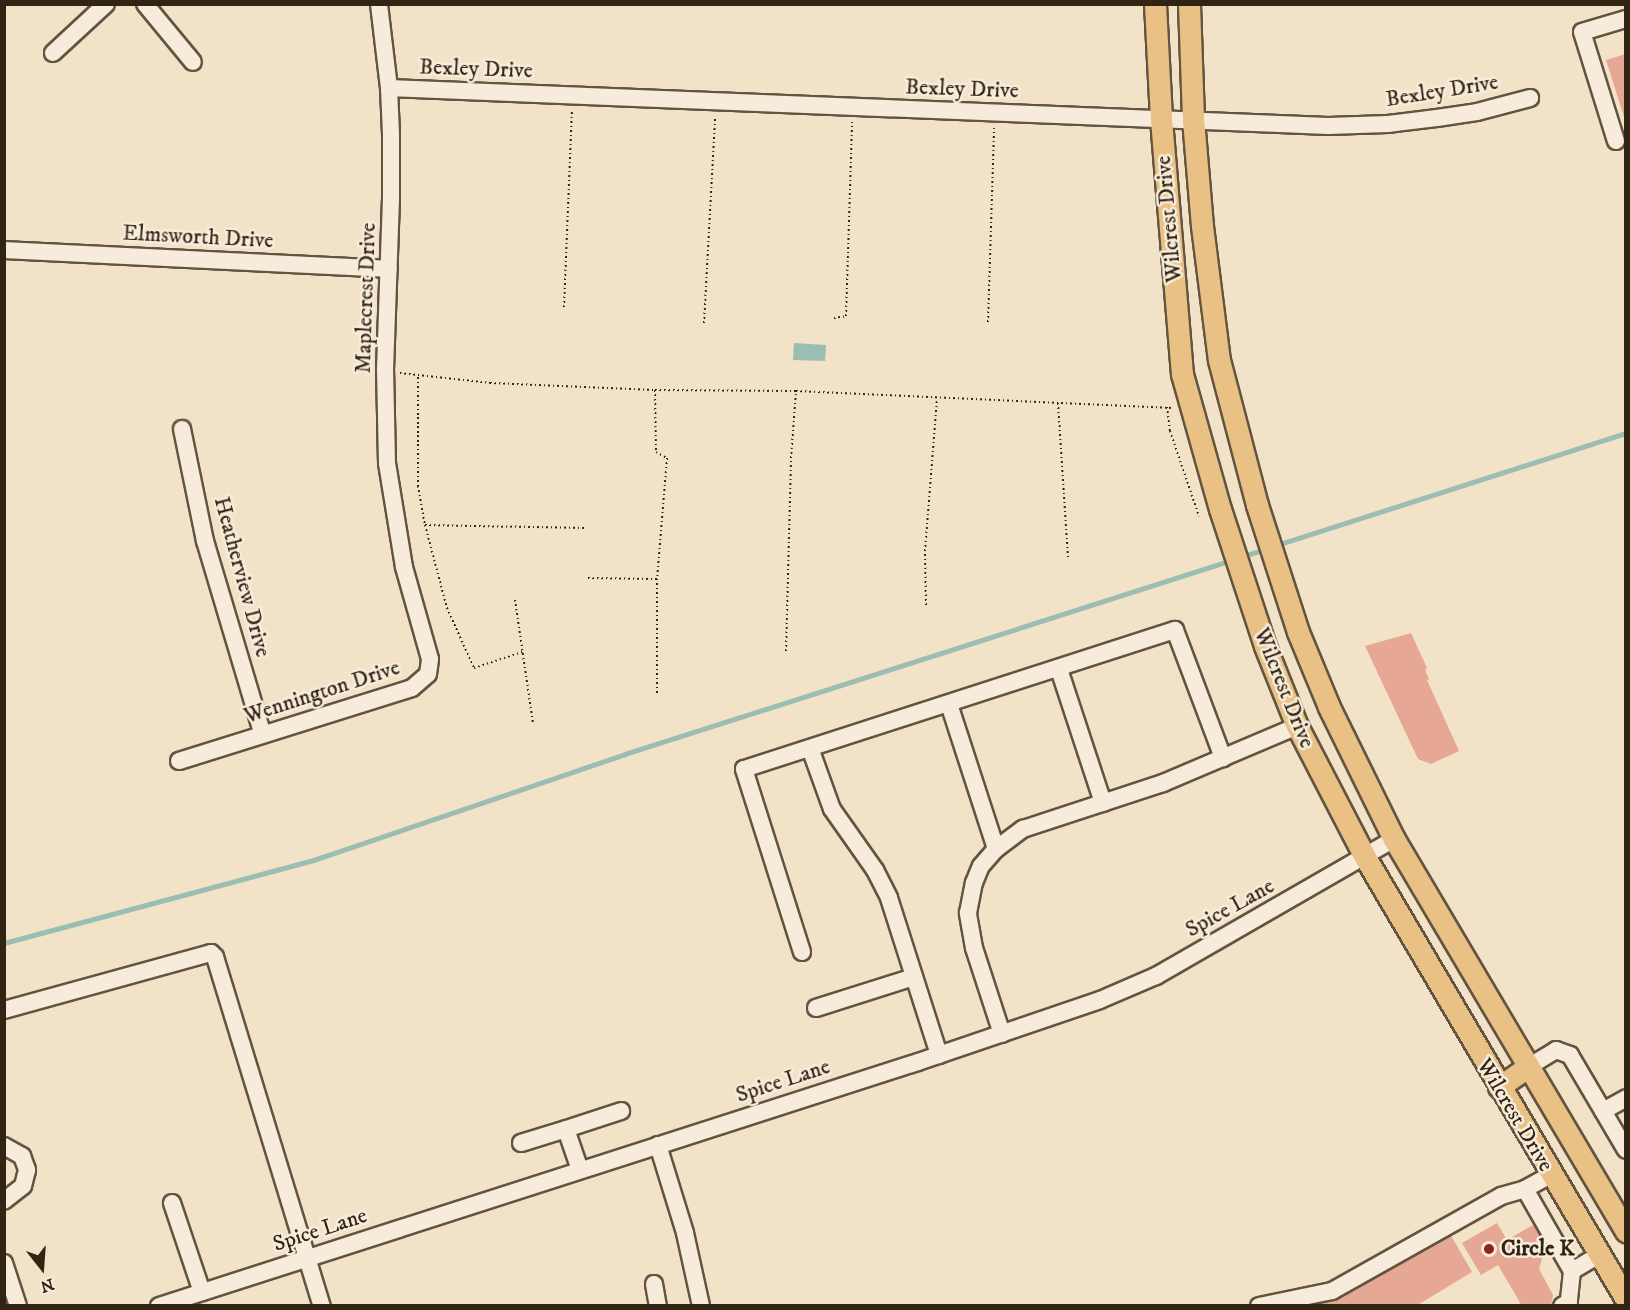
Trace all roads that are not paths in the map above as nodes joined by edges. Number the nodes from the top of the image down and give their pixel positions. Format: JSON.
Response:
{"nodes":[{"id":1,"x":106,"y":4,"type":"edge"},
{"id":2,"x":145,"y":4,"type":"edge"},
{"id":3,"x":379,"y":4,"type":"edge"},
{"id":4,"x":1155,"y":4,"type":"edge"},
{"id":5,"x":1189,"y":4,"type":"edge"},
{"id":6,"x":1626,"y":19,"type":"edge"},
{"id":7,"x":53,"y":53,"type":"dead end"},
{"id":8,"x":193,"y":62,"type":"dead end"},
{"id":9,"x":389,"y":88,"type":"junction"},
{"id":10,"x":1530,"y":98,"type":"dead end"},
{"id":11,"x":1161,"y":119,"type":"junction"},
{"id":12,"x":1193,"y":119,"type":"junction"},
{"id":13,"x":1616,"y":141,"type":"dead end"},
{"id":14,"x":4,"y":250,"type":"edge"},
{"id":15,"x":389,"y":269,"type":"junction"},
{"id":16,"x":1176,"y":293,"type":"junction"},
{"id":17,"x":1211,"y":306,"type":"junction"},
{"id":18,"x":182,"y":429,"type":"dead end"},
{"id":19,"x":411,"y":591,"type":"joint"},
{"id":20,"x":1059,"y":669,"type":"junction"},
{"id":21,"x":949,"y":704,"type":"junction"},
{"id":22,"x":1297,"y":726,"type":"junction"},
{"id":23,"x":263,"y":735,"type":"junction"},
{"id":24,"x":810,"y":748,"type":"junction"},
{"id":25,"x":1222,"y":758,"type":"junction"},
{"id":26,"x":179,"y":761,"type":"dead end"},
{"id":27,"x":1103,"y":803,"type":"junction"},
{"id":28,"x":1394,"y":839,"type":"junction"},
{"id":29,"x":996,"y":849,"type":"junction"},
{"id":30,"x":1365,"y":857,"type":"junction"},
{"id":31,"x":802,"y":952,"type":"dead end"},
{"id":32,"x":914,"y":977,"type":"junction"},
{"id":33,"x":816,"y":1008,"type":"dead end"},
{"id":34,"x":4,"y":1010,"type":"edge"},
{"id":35,"x":1002,"y":1034,"type":"junction"},
{"id":36,"x":939,"y":1054,"type":"junction"},
{"id":37,"x":1528,"y":1066,"type":"junction"},
{"id":38,"x":1499,"y":1087,"type":"junction"},
{"id":39,"x":1626,"y":1098,"type":"edge"},
{"id":40,"x":621,"y":1111,"type":"dead end"},
{"id":41,"x":1603,"y":1111,"type":"junction"},
{"id":42,"x":566,"y":1129,"type":"junction"},
{"id":43,"x":521,"y":1143,"type":"dead end"},
{"id":44,"x":658,"y":1145,"type":"junction"},
{"id":45,"x":4,"y":1146,"type":"edge"},
{"id":46,"x":1626,"y":1150,"type":"edge"},
{"id":47,"x":580,"y":1170,"type":"junction"},
{"id":48,"x":1550,"y":1174,"type":"junction"},
{"id":49,"x":1525,"y":1189,"type":"junction"},
{"id":50,"x":4,"y":1201,"type":"edge"},
{"id":51,"x":172,"y":1203,"type":"dead end"},
{"id":52,"x":1626,"y":1232,"type":"edge"},
{"id":53,"x":1599,"y":1255,"type":"junction"},
{"id":54,"x":306,"y":1260,"type":"junction"},
{"id":55,"x":4,"y":1263,"type":"edge"},
{"id":56,"x":1572,"y":1271,"type":"junction"},
{"id":57,"x":654,"y":1284,"type":"dead end"},
{"id":58,"x":202,"y":1292,"type":"junction"},
{"id":59,"x":1626,"y":1299,"type":"edge"},
{"id":60,"x":1567,"y":1304,"type":"edge"},
{"id":61,"x":18,"y":1305,"type":"edge"},
{"id":62,"x":159,"y":1305,"type":"edge"},
{"id":63,"x":322,"y":1305,"type":"edge"},
{"id":64,"x":658,"y":1305,"type":"edge"},
{"id":65,"x":701,"y":1305,"type":"edge"},
{"id":66,"x":1259,"y":1305,"type":"edge"}],
"edges":[{"from":1,"to":7,"type":"street"},
{"from":2,"to":8,"type":"street"},
{"from":3,"to":9,"type":"street","name":"Maplecrest Drive"},
{"from":4,"to":11,"type":"main road","name":"Wilcrest Drive"},
{"from":5,"to":12,"type":"main road","name":"Wilcrest Drive"},
{"from":6,"to":13,"type":"street"},
{"from":9,"to":11,"type":"street","name":"Bexley Drive"},
{"from":9,"to":15,"type":"street","name":"Maplecrest Drive"},
{"from":10,"to":12,"type":"street","name":"Bexley Drive"},
{"from":11,"to":12,"type":"street","name":"Bexley Drive"},
{"from":11,"to":16,"type":"main road","name":"Wilcrest Drive"},
{"from":12,"to":17,"type":"main road","name":"Wilcrest Drive"},
{"from":14,"to":15,"type":"street","name":"Elmsworth Drive"},
{"from":15,"to":19,"type":"street","name":"Maplecrest Drive"},
{"from":16,"to":17,"type":"main road"},
{"from":16,"to":22,"type":"main road","name":"Wilcrest Drive"},
{"from":17,"to":28,"type":"main road","name":"Wilcrest Drive"},
{"from":18,"to":23,"type":"street","name":"Heatherview Drive"},
{"from":19,"to":23,"type":"street","name":"Wennington Drive"},
{"from":20,"to":21,"type":"street"},
{"from":20,"to":25,"type":"street"},
{"from":20,"to":27,"type":"street"},
{"from":21,"to":24,"type":"street"},
{"from":21,"to":29,"type":"street"},
{"from":22,"to":25,"type":"street"},
{"from":22,"to":30,"type":"main road","name":"Wilcrest Drive"},
{"from":23,"to":26,"type":"street","name":"Wennington Drive"},
{"from":24,"to":31,"type":"street"},
{"from":24,"to":32,"type":"street"},
{"from":25,"to":27,"type":"street"},
{"from":27,"to":29,"type":"street"},
{"from":28,"to":30,"type":"street","name":"Spice Lane"},
{"from":28,"to":37,"type":"main road","name":"Wilcrest Drive"},
{"from":29,"to":35,"type":"street"},
{"from":30,"to":35,"type":"street","name":"Spice Lane"},
{"from":30,"to":38,"type":"main road","name":"Wilcrest Drive"},
{"from":32,"to":33,"type":"street"},
{"from":32,"to":36,"type":"street"},
{"from":34,"to":54,"type":"street"},
{"from":35,"to":36,"type":"street","name":"Spice Lane"},
{"from":36,"to":44,"type":"street","name":"Spice Lane"},
{"from":37,"to":38,"type":"main road"},
{"from":37,"to":41,"type":"street"},
{"from":37,"to":52,"type":"main road","name":"Wilcrest Drive"},
{"from":38,"to":48,"type":"main road","name":"Wilcrest Drive"},
{"from":39,"to":41,"type":"street"},
{"from":40,"to":42,"type":"street"},
{"from":41,"to":46,"type":"street"},
{"from":42,"to":43,"type":"street"},
{"from":42,"to":47,"type":"street"},
{"from":44,"to":47,"type":"street","name":"Spice Lane"},
{"from":44,"to":65,"type":"street"},
{"from":45,"to":50,"type":"street"},
{"from":47,"to":54,"type":"street","name":"Spice Lane"},
{"from":48,"to":49,"type":"street"},
{"from":48,"to":53,"type":"main road","name":"Wilcrest Drive"},
{"from":49,"to":56,"type":"street"},
{"from":49,"to":66,"type":"street"},
{"from":51,"to":58,"type":"street"},
{"from":53,"to":56,"type":"street"},
{"from":53,"to":59,"type":"main road","name":"Wilcrest Drive"},
{"from":54,"to":58,"type":"street","name":"Spice Lane"},
{"from":54,"to":63,"type":"street"},
{"from":55,"to":61,"type":"street"},
{"from":56,"to":60,"type":"street"},
{"from":57,"to":64,"type":"street"},
{"from":58,"to":62,"type":"street","name":"Spice Lane"}]}
